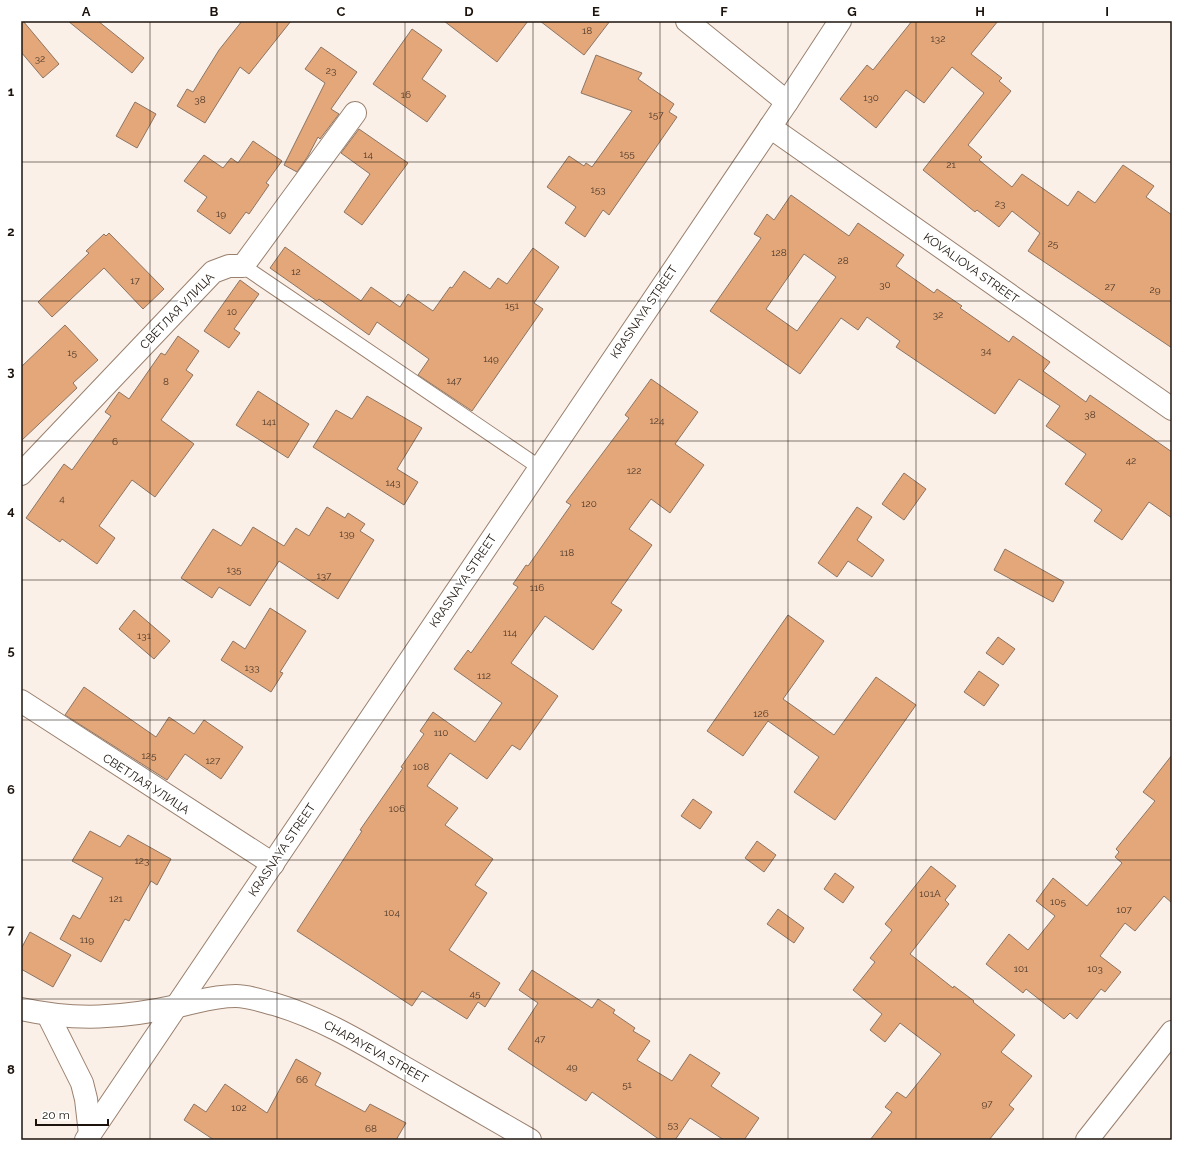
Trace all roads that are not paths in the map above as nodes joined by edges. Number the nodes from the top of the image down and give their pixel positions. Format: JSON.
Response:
{"nodes":[{"id":1,"x":687,"y":21,"type":"edge"},
{"id":2,"x":840,"y":21,"type":"edge"},
{"id":3,"x":787,"y":102,"type":"junction"},
{"id":4,"x":355,"y":113,"type":"dead end"},
{"id":5,"x":770,"y":127,"type":"junction"},
{"id":6,"x":243,"y":266,"type":"junction"},
{"id":7,"x":1172,"y":409,"type":"edge"},
{"id":8,"x":540,"y":467,"type":"junction"},
{"id":9,"x":21,"y":474,"type":"edge"},
{"id":10,"x":21,"y":701,"type":"edge"},
{"id":11,"x":273,"y":864,"type":"junction"},
{"id":12,"x":178,"y":1006,"type":"junction"},
{"id":13,"x":21,"y":1009,"type":"edge"},
{"id":14,"x":48,"y":1015,"type":"junction"},
{"id":15,"x":1172,"y":1032,"type":"edge"},
{"id":16,"x":88,"y":1137,"type":"edge"},
{"id":17,"x":530,"y":1140,"type":"edge"},
{"id":18,"x":1087,"y":1140,"type":"edge"}],
"edges":[{"from":1,"to":3,"type":"street"},
{"from":2,"to":3,"type":"street","name":"KRASNAYA STREET"},
{"from":3,"to":5,"type":"street","name":"KRASNAYA STREET"},
{"from":4,"to":6,"type":"street"},
{"from":5,"to":7,"type":"street","name":"KOVALIOVA STREET"},
{"from":5,"to":8,"type":"street","name":"KRASNAYA STREET"},
{"from":6,"to":8,"type":"lane"},
{"from":6,"to":9,"type":"street","name":"СВЕТЛАЯ УЛИЦА"},
{"from":8,"to":11,"type":"street","name":"KRASNAYA STREET"},
{"from":10,"to":11,"type":"street","name":"СВЕТЛАЯ УЛИЦА"},
{"from":11,"to":12,"type":"street","name":"KRASNAYA STREET"},
{"from":12,"to":14,"type":"street","name":"CHAPAYEVA STREET"},
{"from":12,"to":16,"type":"street","name":"KRASNAYA STREET"},
{"from":12,"to":17,"type":"street","name":"CHAPAYEVA STREET"},
{"from":13,"to":14,"type":"street","name":"CHAPAYEVA STREET"},
{"from":14,"to":16,"type":"street"},
{"from":15,"to":18,"type":"street"}]}
